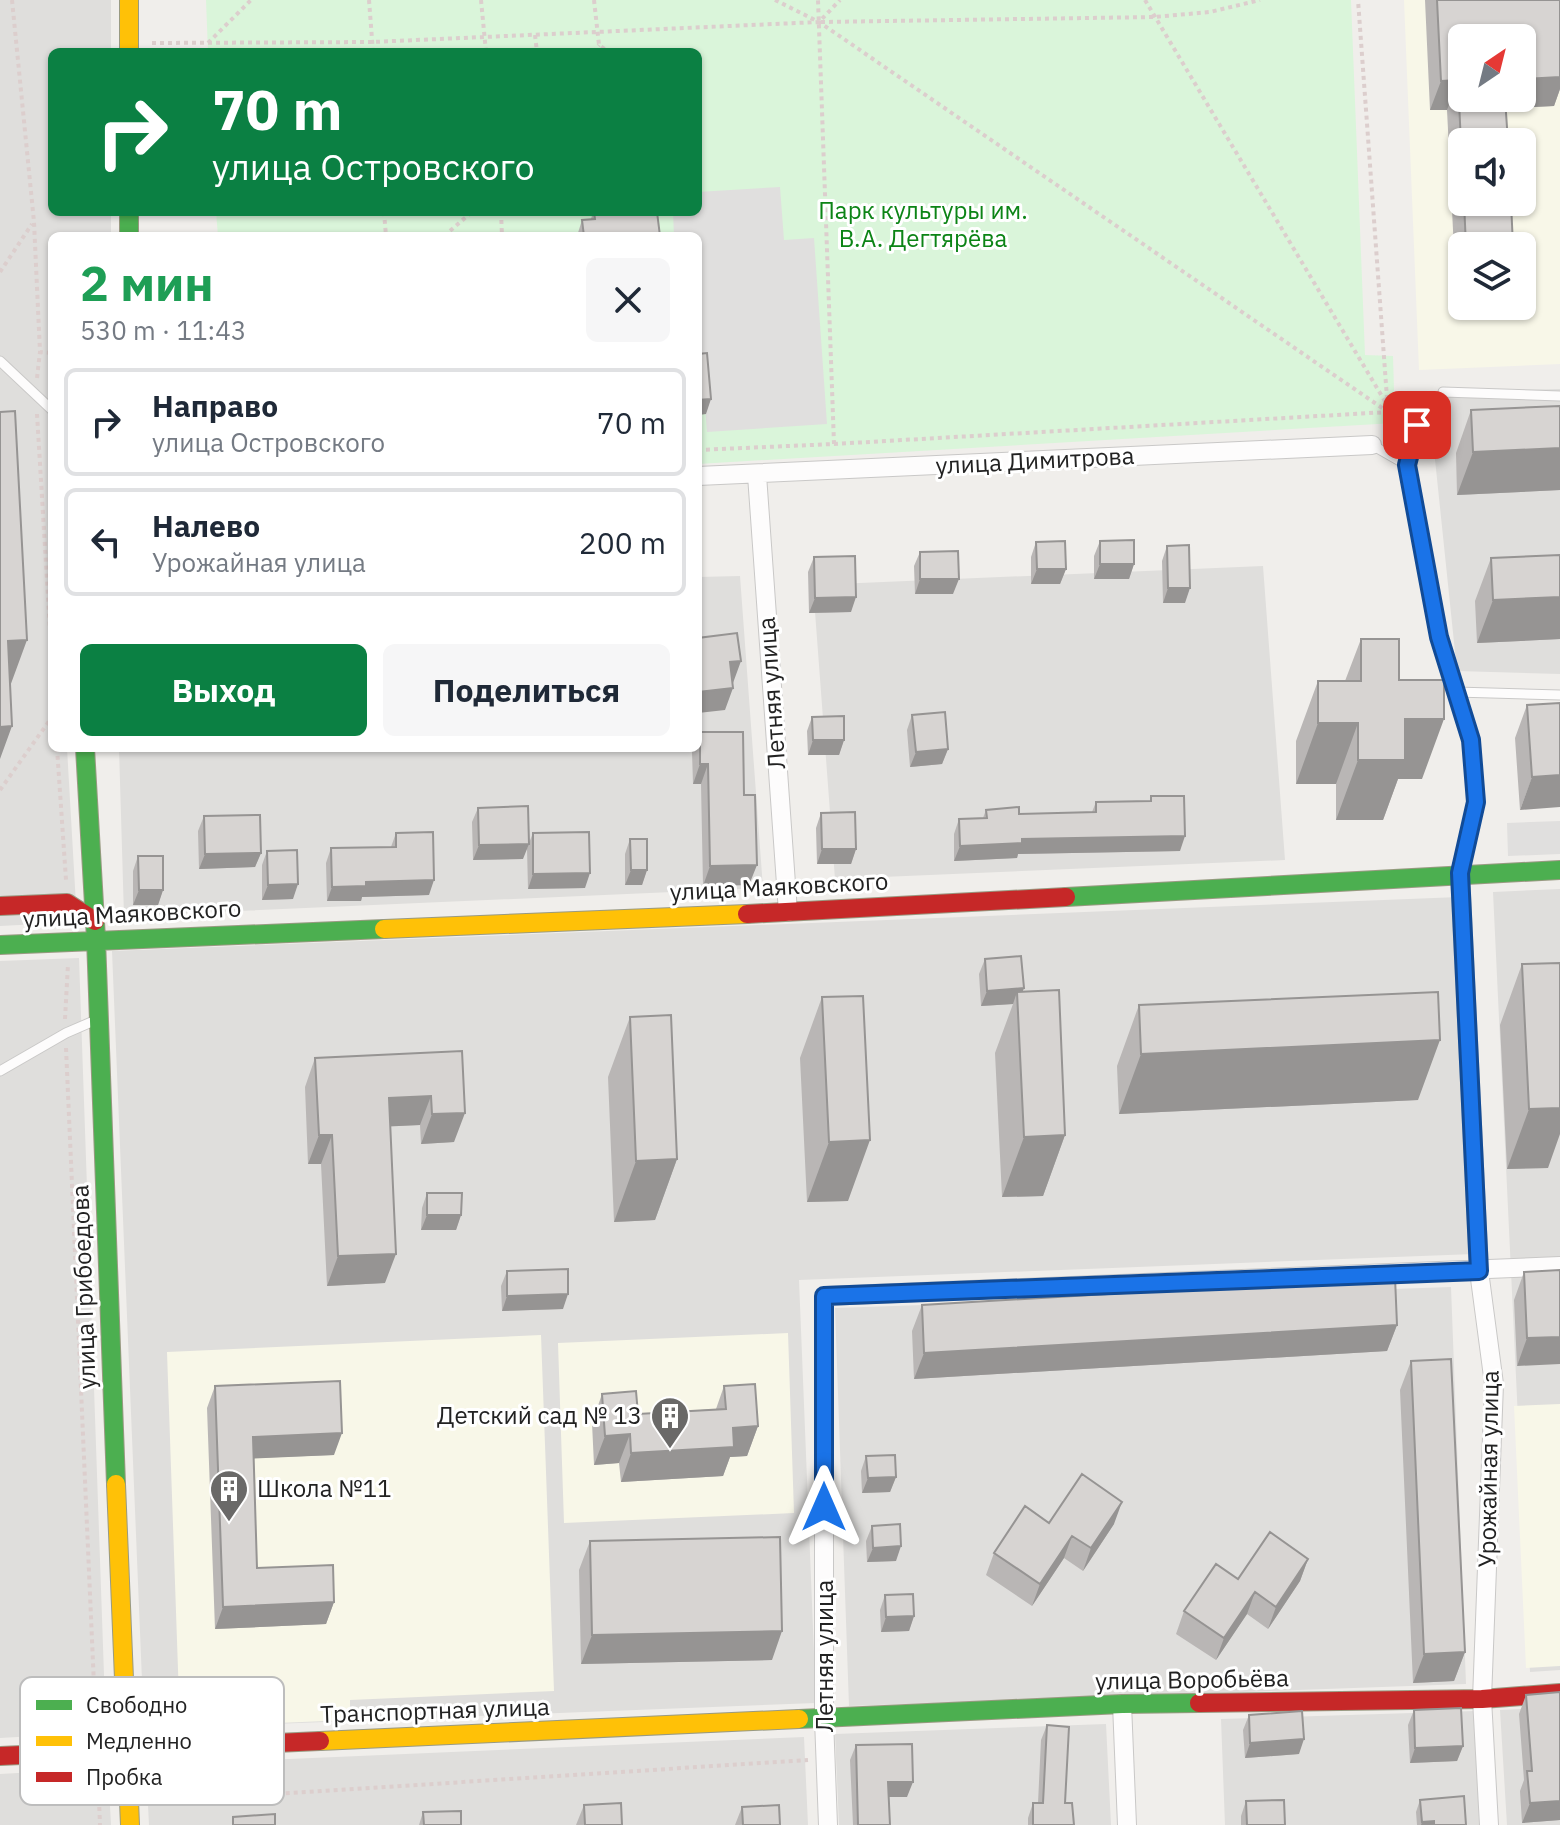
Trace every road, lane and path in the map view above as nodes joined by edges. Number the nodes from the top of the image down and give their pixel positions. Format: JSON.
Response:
{"nodes":[{"id":1,"x":12,"y":0,"type":"edge"},
{"id":2,"x":129,"y":0,"type":"edge"},
{"id":3,"x":251,"y":0,"type":"edge"},
{"id":4,"x":369,"y":0,"type":"edge"},
{"id":5,"x":481,"y":0,"type":"edge"},
{"id":6,"x":594,"y":0,"type":"edge"},
{"id":7,"x":775,"y":0,"type":"edge"},
{"id":8,"x":818,"y":0,"type":"edge"},
{"id":9,"x":840,"y":0,"type":"edge"},
{"id":10,"x":1145,"y":0,"type":"edge"},
{"id":11,"x":1260,"y":0,"type":"edge"},
{"id":12,"x":1358,"y":0,"type":"edge"},
{"id":13,"x":1154,"y":17,"type":"junction"},
{"id":14,"x":819,"y":22,"type":"junction"},
{"id":15,"x":597,"y":31,"type":"junction"},
{"id":16,"x":535,"y":35,"type":"junction"},
{"id":17,"x":485,"y":37,"type":"junction"},
{"id":18,"x":372,"y":42,"type":"junction"},
{"id":19,"x":208,"y":43,"type":"junction"},
{"id":20,"x":599,"y":45,"type":"junction"},
{"id":21,"x":129,"y":48,"type":"edge"},
{"id":22,"x":373,"y":48,"type":"edge"},
{"id":23,"x":486,"y":48,"type":"edge"},
{"id":24,"x":537,"y":48,"type":"edge"},
{"id":25,"x":596,"y":48,"type":"edge"},
{"id":26,"x":603,"y":48,"type":"edge"},
{"id":27,"x":467,"y":216,"type":"edge"},
{"id":28,"x":34,"y":222,"type":"junction"},
{"id":29,"x":449,"y":232,"type":"edge"},
{"id":30,"x":0,"y":272,"type":"edge"},
{"id":31,"x":40,"y":352,"type":"junction"},
{"id":32,"x":48,"y":353,"type":"edge"},
{"id":33,"x":0,"y":361,"type":"edge"},
{"id":34,"x":35,"y":394,"type":"junction"},
{"id":35,"x":1560,"y":396,"type":"edge"},
{"id":36,"x":48,"y":406,"type":"edge"},
{"id":37,"x":1388,"y":409,"type":"junction"},
{"id":38,"x":834,"y":444,"type":"junction"},
{"id":39,"x":1372,"y":445,"type":"joint"},
{"id":40,"x":702,"y":450,"type":"edge"},
{"id":41,"x":1394,"y":458,"type":"junction"},
{"id":42,"x":1407,"y":465,"type":"junction"},
{"id":43,"x":757,"y":475,"type":"junction"},
{"id":44,"x":702,"y":476,"type":"edge"},
{"id":45,"x":48,"y":600,"type":"edge"},
{"id":46,"x":1456,"y":692,"type":"junction"},
{"id":47,"x":1560,"y":695,"type":"edge"},
{"id":48,"x":48,"y":723,"type":"edge"},
{"id":49,"x":57,"y":752,"type":"edge"},
{"id":50,"x":85,"y":752,"type":"edge"},
{"id":51,"x":0,"y":790,"type":"edge"},
{"id":52,"x":1560,"y":870,"type":"edge"},
{"id":53,"x":1460,"y":873,"type":"junction"},
{"id":54,"x":67,"y":903,"type":"junction"},
{"id":55,"x":0,"y":906,"type":"edge"},
{"id":56,"x":788,"y":912,"type":"junction"},
{"id":57,"x":95,"y":930,"type":"junction"},
{"id":58,"x":69,"y":941,"type":"junction"},
{"id":59,"x":0,"y":945,"type":"edge"},
{"id":60,"x":99,"y":1019,"type":"junction"},
{"id":61,"x":66,"y":1033,"type":"junction"},
{"id":62,"x":0,"y":1071,"type":"edge"},
{"id":63,"x":1560,"y":1266,"type":"edge"},
{"id":64,"x":1479,"y":1271,"type":"junction"},
{"id":65,"x":94,"y":1677,"type":"edge"},
{"id":66,"x":122,"y":1677,"type":"edge"},
{"id":67,"x":1560,"y":1693,"type":"edge"},
{"id":68,"x":1482,"y":1699,"type":"junction"},
{"id":69,"x":1122,"y":1704,"type":"junction"},
{"id":70,"x":824,"y":1719,"type":"junction"},
{"id":71,"x":284,"y":1742,"type":"edge"},
{"id":72,"x":20,"y":1755,"type":"edge"},
{"id":73,"x":0,"y":1756,"type":"edge"},
{"id":74,"x":826,"y":1759,"type":"junction"},
{"id":75,"x":284,"y":1793,"type":"edge"},
{"id":76,"x":99,"y":1805,"type":"edge"},
{"id":77,"x":129,"y":1805,"type":"edge"},
{"id":78,"x":100,"y":1825,"type":"edge"},
{"id":79,"x":130,"y":1825,"type":"edge"},
{"id":80,"x":828,"y":1825,"type":"edge"},
{"id":81,"x":1127,"y":1825,"type":"edge"},
{"id":82,"x":1489,"y":1825,"type":"edge"}],
"edges":[{"from":1,"to":28,"type":"path"},
{"from":2,"to":21,"type":"street"},
{"from":3,"to":19,"type":"path"},
{"from":4,"to":18,"type":"path"},
{"from":5,"to":17,"type":"path"},
{"from":6,"to":15,"type":"path"},
{"from":7,"to":14,"type":"path"},
{"from":8,"to":14,"type":"path"},
{"from":9,"to":14,"type":"path"},
{"from":10,"to":13,"type":"path"},
{"from":11,"to":13,"type":"path"},
{"from":12,"to":37,"type":"path"},
{"from":13,"to":14,"type":"path"},
{"from":13,"to":37,"type":"path"},
{"from":14,"to":15,"type":"path"},
{"from":14,"to":37,"type":"path"},
{"from":14,"to":38,"type":"path"},
{"from":15,"to":16,"type":"path"},
{"from":15,"to":20,"type":"path"},
{"from":16,"to":17,"type":"path"},
{"from":16,"to":24,"type":"path"},
{"from":17,"to":18,"type":"path"},
{"from":17,"to":23,"type":"path"},
{"from":18,"to":19,"type":"path"},
{"from":18,"to":22,"type":"path"},
{"from":19,"to":21,"type":"path"},
{"from":20,"to":25,"type":"path"},
{"from":20,"to":26,"type":"path"},
{"from":27,"to":29,"type":"path"},
{"from":28,"to":30,"type":"path"},
{"from":28,"to":31,"type":"path"},
{"from":31,"to":32,"type":"path"},
{"from":31,"to":34,"type":"path"},
{"from":33,"to":34,"type":"lane"},
{"from":34,"to":36,"type":"lane"},
{"from":34,"to":45,"type":"path"},
{"from":35,"to":42,"type":"lane"},
{"from":37,"to":38,"type":"path"},
{"from":37,"to":41,"type":"path"},
{"from":38,"to":40,"type":"path"},
{"from":39,"to":41,"type":"lane"},
{"from":39,"to":43,"type":"street","name":"улица Димитрова"},
{"from":41,"to":42,"type":"lane"},
{"from":42,"to":46,"type":"lane"},
{"from":43,"to":44,"type":"street","name":"улица Димитрова"},
{"from":43,"to":56,"type":"street","name":"Летняя улица"},
{"from":46,"to":47,"type":"lane"},
{"from":46,"to":53,"type":"lane"},
{"from":48,"to":51,"type":"path"},
{"from":49,"to":54,"type":"path"},
{"from":50,"to":57,"type":"street","name":"улица Грибоедова"},
{"from":52,"to":53,"type":"street","name":"улица Маяковского"},
{"from":53,"to":56,"type":"street","name":"улица Маяковского"},
{"from":53,"to":64,"type":"street","name":"Урожайная улица"},
{"from":54,"to":55,"type":"street","name":"улица Маяковского"},
{"from":54,"to":57,"type":"street","name":"улица Маяковского"},
{"from":56,"to":57,"type":"street","name":"улица Маяковского"},
{"from":57,"to":58,"type":"street","name":"улица Маяковского"},
{"from":57,"to":60,"type":"street","name":"улица Грибоедова"},
{"from":58,"to":59,"type":"street","name":"улица Маяковского"},
{"from":58,"to":61,"type":"path"},
{"from":60,"to":61,"type":"lane"},
{"from":60,"to":66,"type":"street","name":"улица Грибоедова"},
{"from":61,"to":62,"type":"lane"},
{"from":61,"to":65,"type":"path"},
{"from":63,"to":64,"type":"street"},
{"from":64,"to":68,"type":"street","name":"Урожайная улица"},
{"from":64,"to":70,"type":"street","name":"Летняя улица"},
{"from":67,"to":68,"type":"street","name":"улица Воробьёва"},
{"from":68,"to":69,"type":"street","name":"улица Воробьёва"},
{"from":68,"to":82,"type":"street","name":"Урожайная улица"},
{"from":69,"to":70,"type":"street","name":"улица Воробьёва"},
{"from":69,"to":81,"type":"street"},
{"from":70,"to":71,"type":"street","name":"Транспортная улица"},
{"from":70,"to":74,"type":"street","name":"Летняя улица"},
{"from":72,"to":73,"type":"street","name":"Транспортная улица"},
{"from":74,"to":75,"type":"path"},
{"from":74,"to":80,"type":"street","name":"Летняя улица"},
{"from":76,"to":78,"type":"path"},
{"from":77,"to":79,"type":"street","name":"улица Грибоедова"}]}
